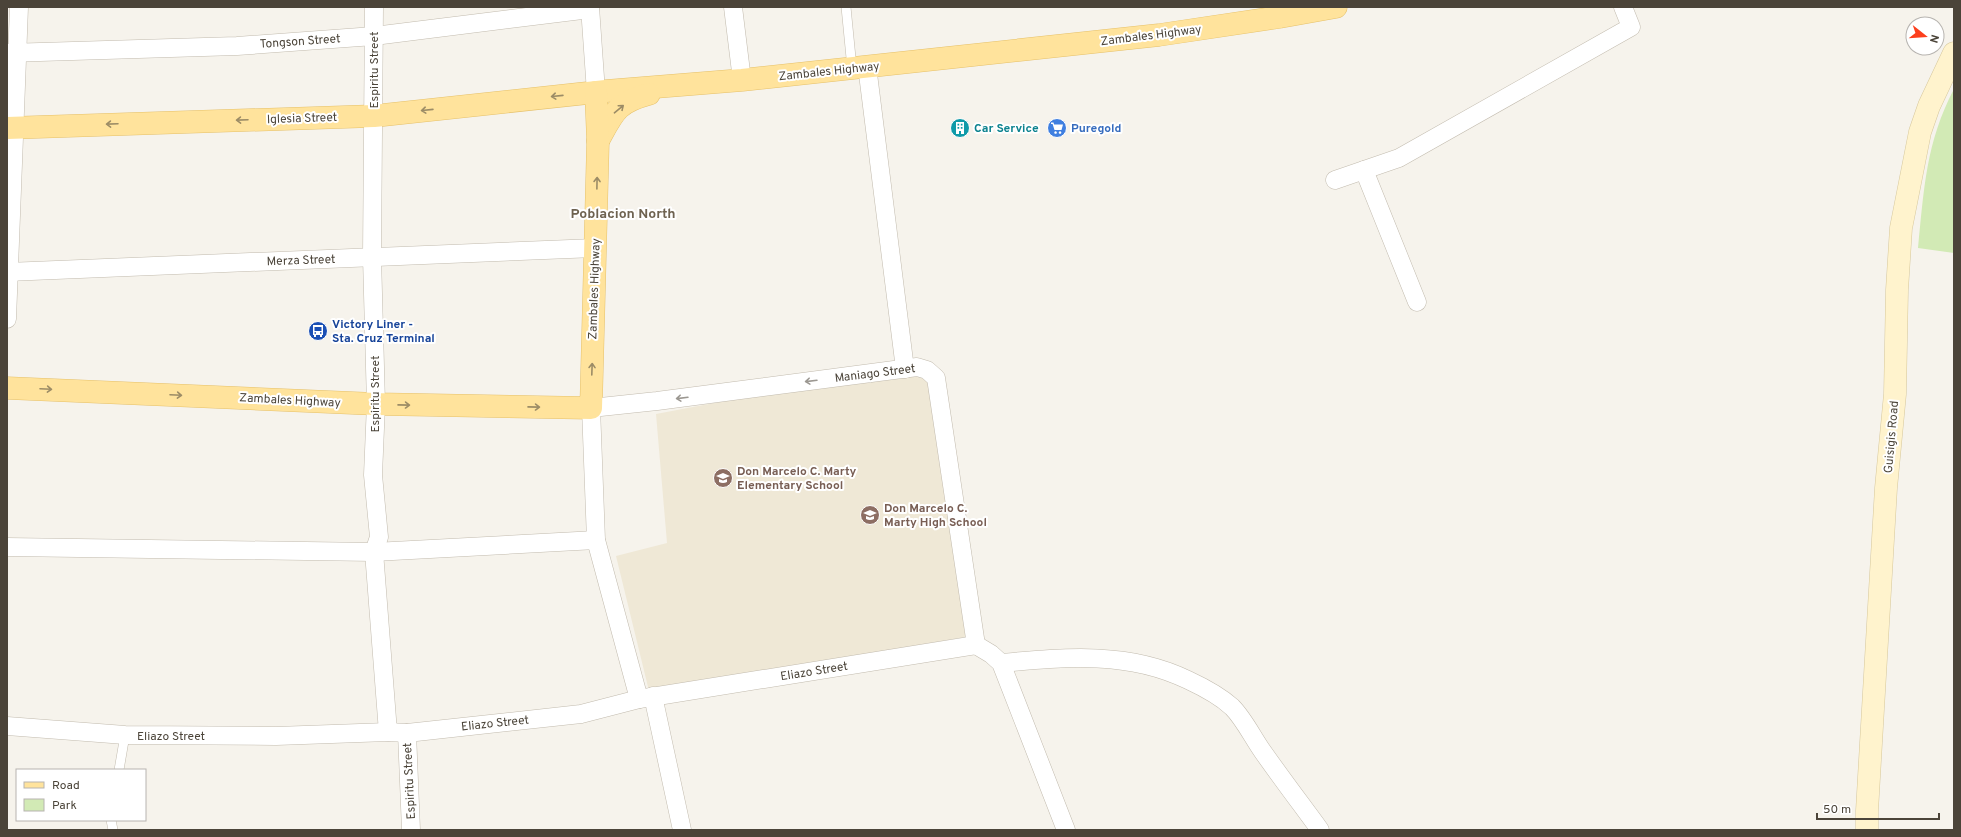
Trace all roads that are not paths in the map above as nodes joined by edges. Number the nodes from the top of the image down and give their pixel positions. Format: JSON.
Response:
{"nodes":[{"id":1,"x":19,"y":7,"type":"edge"},
{"id":2,"x":374,"y":7,"type":"edge"},
{"id":3,"x":733,"y":7,"type":"edge"},
{"id":4,"x":846,"y":7,"type":"edge"},
{"id":5,"x":1336,"y":7,"type":"edge"},
{"id":6,"x":1623,"y":7,"type":"edge"},
{"id":7,"x":590,"y":8,"type":"edge"},
{"id":8,"x":374,"y":36,"type":"junction"},
{"id":9,"x":12,"y":53,"type":"edge"},
{"id":10,"x":1954,"y":53,"type":"edge"},
{"id":11,"x":859,"y":67,"type":"junction"},
{"id":12,"x":742,"y":80,"type":"junction"},
{"id":13,"x":671,"y":87,"type":"junction"},
{"id":14,"x":596,"y":92,"type":"junction"},
{"id":15,"x":374,"y":116,"type":"junction"},
{"id":16,"x":10,"y":128,"type":"edge"},
{"id":17,"x":598,"y":141,"type":"junction"},
{"id":18,"x":1364,"y":170,"type":"junction"},
{"id":19,"x":1335,"y":180,"type":"dead end"},
{"id":20,"x":595,"y":248,"type":"junction"},
{"id":21,"x":372,"y":257,"type":"junction"},
{"id":22,"x":8,"y":272,"type":"edge"},
{"id":23,"x":1417,"y":302,"type":"dead end"},
{"id":24,"x":7,"y":319,"type":"edge"},
{"id":25,"x":905,"y":369,"type":"junction"},
{"id":26,"x":7,"y":388,"type":"edge"},
{"id":27,"x":376,"y":404,"type":"junction"},
{"id":28,"x":591,"y":408,"type":"junction"},
{"id":29,"x":596,"y":540,"type":"junction"},
{"id":30,"x":7,"y":547,"type":"edge"},
{"id":31,"x":374,"y":552,"type":"junction"},
{"id":32,"x":976,"y":645,"type":"junction"},
{"id":33,"x":1001,"y":663,"type":"junction"},
{"id":34,"x":646,"y":697,"type":"junction"},
{"id":35,"x":7,"y":726,"type":"edge"},
{"id":36,"x":388,"y":732,"type":"junction"},
{"id":37,"x":407,"y":733,"type":"junction"},
{"id":38,"x":125,"y":735,"type":"junction"},
{"id":39,"x":119,"y":769,"type":"edge"},
{"id":40,"x":411,"y":830,"type":"edge"},
{"id":41,"x":682,"y":830,"type":"edge"},
{"id":42,"x":1066,"y":830,"type":"edge"},
{"id":43,"x":1320,"y":830,"type":"edge"},
{"id":44,"x":1868,"y":830,"type":"edge"}],
"edges":[{"from":1,"to":9,"type":"street"},
{"from":2,"to":8,"type":"street","name":"Espiritu Street"},
{"from":3,"to":12,"type":"street"},
{"from":4,"to":11,"type":"lane"},
{"from":5,"to":11,"type":"main road","name":"Zambales Highway"},
{"from":6,"to":18,"type":"street"},
{"from":7,"to":8,"type":"street","name":"Tongson Street"},
{"from":7,"to":14,"type":"street"},
{"from":8,"to":9,"type":"street","name":"Tongson Street"},
{"from":8,"to":15,"type":"street","name":"Espiritu Street"},
{"from":9,"to":16,"type":"street"},
{"from":10,"to":44,"type":"main road","name":"Guisigis Road"},
{"from":11,"to":12,"type":"main road","name":"Zambales Highway"},
{"from":11,"to":25,"type":"street"},
{"from":12,"to":13,"type":"main road","name":"Zambales Highway"},
{"from":13,"to":14,"type":"main road","name":"Zambales Highway"},
{"from":17,"to":13,"type":"main road","one_way":true},
{"from":14,"to":15,"type":"main road","name":"Iglesia Street","one_way":true},
{"from":14,"to":17,"type":"main road","name":"Zambales Highway"},
{"from":15,"to":16,"type":"main road","name":"Iglesia Street","one_way":true},
{"from":15,"to":21,"type":"street","name":"Espiritu Street"},
{"from":16,"to":22,"type":"street"},
{"from":20,"to":17,"type":"main road","name":"Zambales Highway","one_way":true},
{"from":18,"to":19,"type":"street"},
{"from":18,"to":23,"type":"street"},
{"from":20,"to":21,"type":"street","name":"Merza Street"},
{"from":28,"to":20,"type":"main road","name":"Zambales Highway","one_way":true},
{"from":21,"to":22,"type":"street","name":"Merza Street"},
{"from":21,"to":27,"type":"street","name":"Espiritu Street"},
{"from":22,"to":24,"type":"street"},
{"from":25,"to":28,"type":"street","name":"Maniago Street","one_way":true},
{"from":25,"to":32,"type":"street","name":"Maniago Street"},
{"from":26,"to":27,"type":"main road","name":"Zambales Highway","one_way":true},
{"from":27,"to":28,"type":"main road","name":"Zambales Highway","one_way":true},
{"from":27,"to":31,"type":"street","name":"Espiritu Street"},
{"from":28,"to":29,"type":"street"},
{"from":29,"to":31,"type":"street"},
{"from":29,"to":34,"type":"street"},
{"from":30,"to":31,"type":"street"},
{"from":31,"to":36,"type":"street","name":"Espiritu Street"},
{"from":32,"to":33,"type":"street"},
{"from":32,"to":34,"type":"street","name":"Eliazo Street"},
{"from":33,"to":42,"type":"street"},
{"from":33,"to":43,"type":"street"},
{"from":34,"to":37,"type":"street","name":"Eliazo Street"},
{"from":34,"to":41,"type":"street"},
{"from":35,"to":38,"type":"street","name":"Eliazo Street"},
{"from":36,"to":37,"type":"street","name":"Eliazo Street"},
{"from":36,"to":38,"type":"street","name":"Eliazo Street"},
{"from":37,"to":40,"type":"street","name":"Espiritu Street"},
{"from":38,"to":39,"type":"lane"}]}
